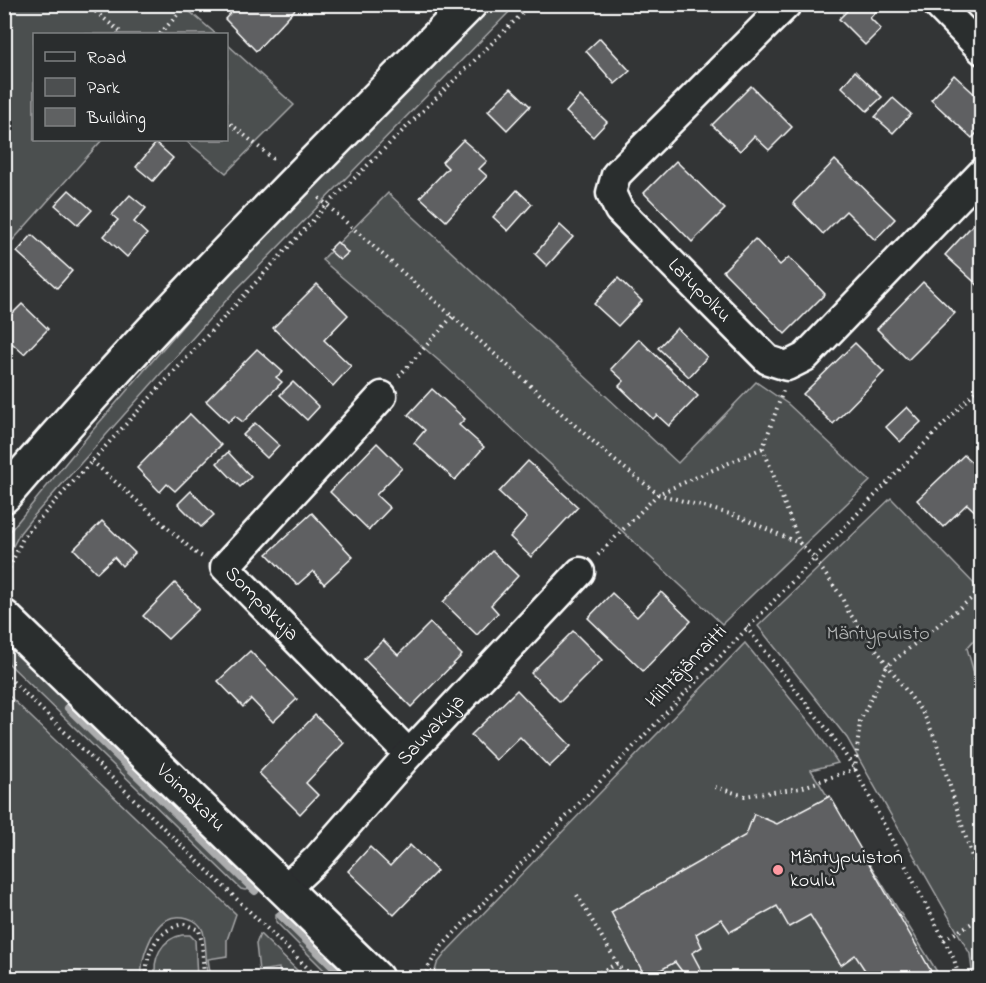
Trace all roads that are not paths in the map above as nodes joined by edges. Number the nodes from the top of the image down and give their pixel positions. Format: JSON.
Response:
{"nodes":[{"id":1,"x":470,"y":4,"type":"edge"},
{"id":2,"x":787,"y":4,"type":"edge"},
{"id":3,"x":937,"y":4,"type":"edge"},
{"id":4,"x":981,"y":50,"type":"edge"},
{"id":5,"x":981,"y":173,"type":"edge"},
{"id":6,"x":382,"y":396,"type":"road end"},
{"id":7,"x":4,"y":496,"type":"edge"},
{"id":8,"x":580,"y":572,"type":"road end"},
{"id":9,"x":4,"y":617,"type":"edge"},
{"id":10,"x":409,"y":754,"type":"junction"},
{"id":11,"x":285,"y":889,"type":"junction"},
{"id":12,"x":376,"y":978,"type":"edge"}],
"edges":[{"from":1,"to":7,"type":"street"},
{"from":2,"to":5,"type":"street","name":"Latupolku"},
{"from":3,"to":4,"type":"street"},
{"from":6,"to":10,"type":"street","name":"Sompakuja"},
{"from":8,"to":10,"type":"street","name":"Sauvakuja"},
{"from":9,"to":11,"type":"street","name":"Voimakatu"},
{"from":10,"to":11,"type":"street","name":"Sauvakuja"},
{"from":11,"to":12,"type":"street","name":"Voimakatu"}]}
